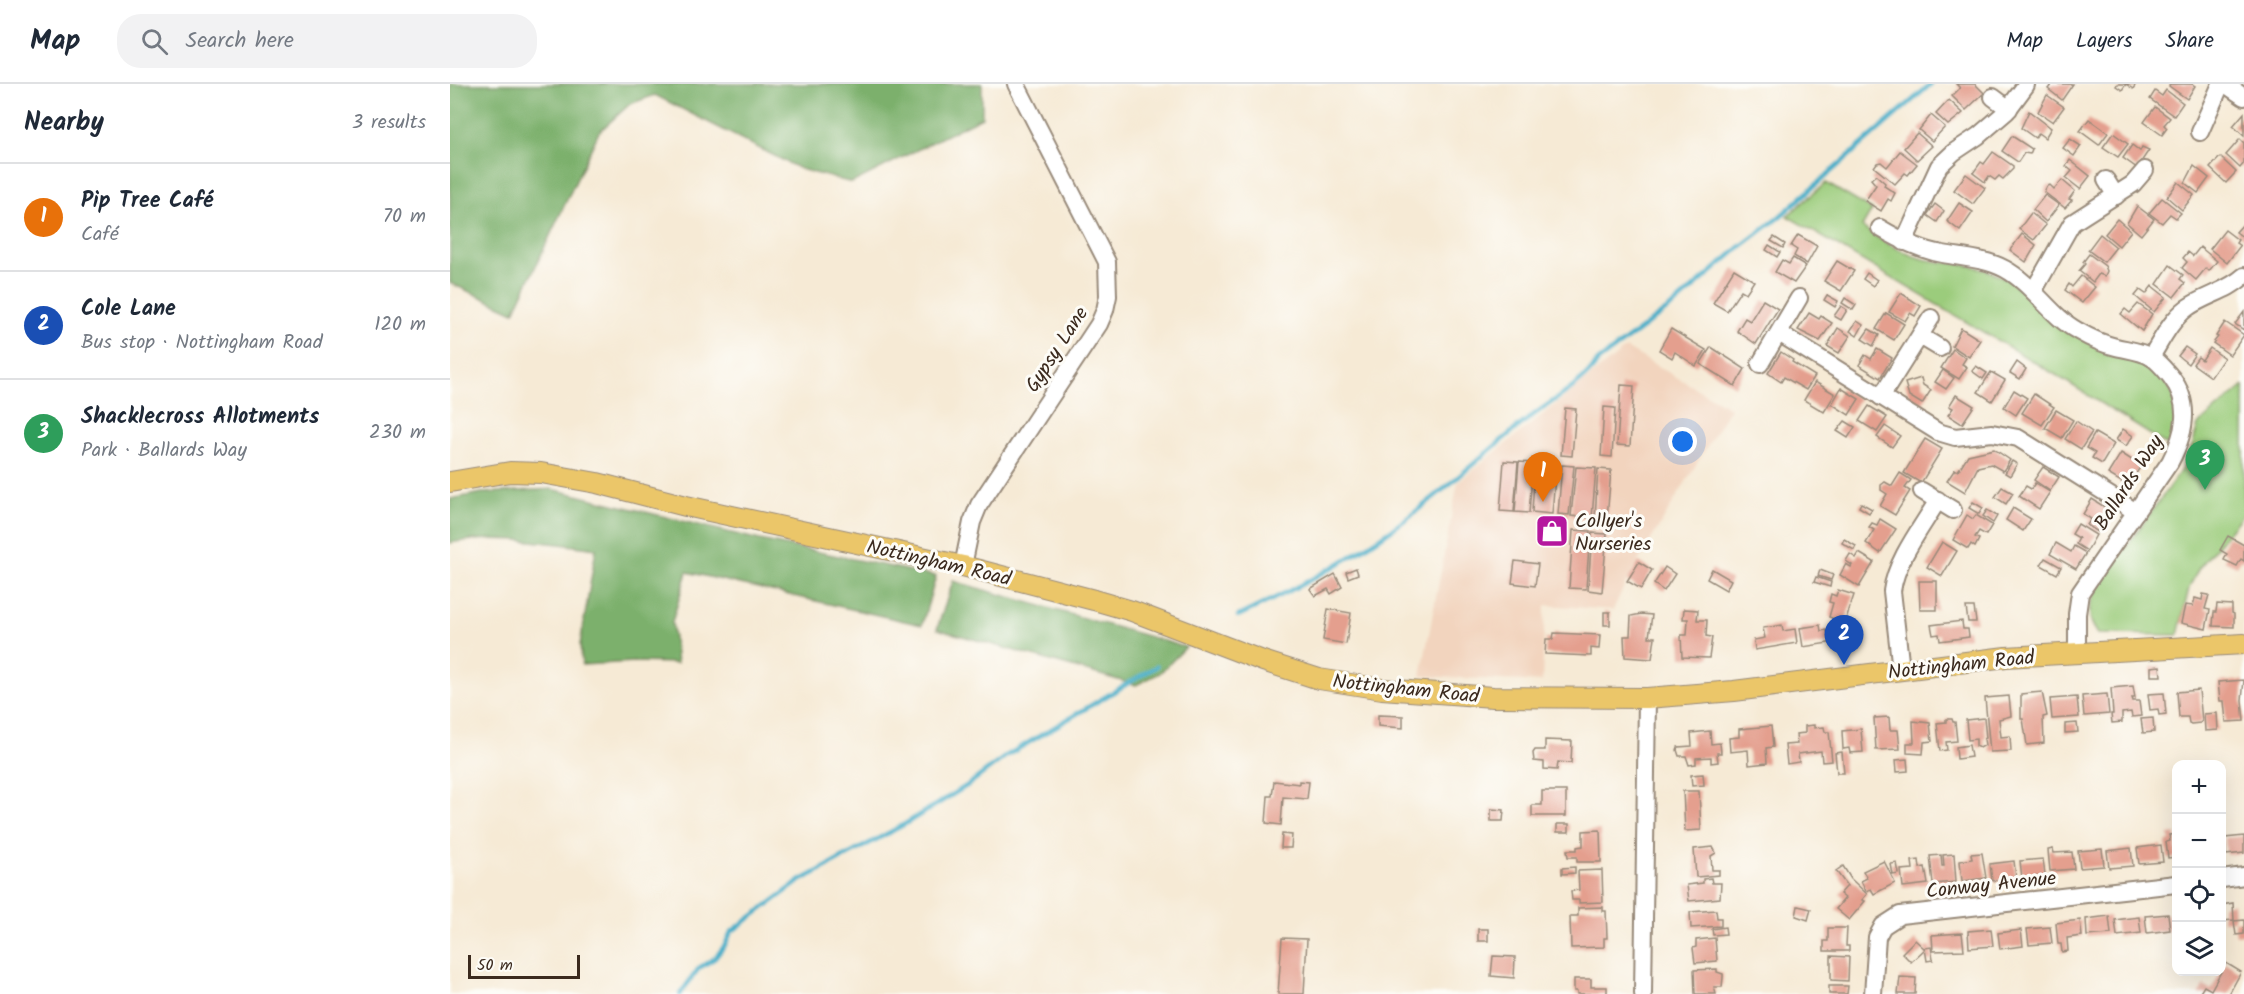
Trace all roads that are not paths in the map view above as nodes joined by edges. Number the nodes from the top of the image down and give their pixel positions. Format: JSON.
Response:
{"nodes":[{"id":1,"x":1016,"y":84,"type":"edge"},
{"id":2,"x":2221,"y":84,"type":"edge"},
{"id":3,"x":2225,"y":84,"type":"edge"},
{"id":4,"x":2026,"y":85,"type":"edge"},
{"id":5,"x":2244,"y":96,"type":"edge"},
{"id":6,"x":1993,"y":97,"type":"dead end"},
{"id":7,"x":2009,"y":109,"type":"junction"},
{"id":8,"x":2200,"y":132,"type":"dead end"},
{"id":9,"x":2145,"y":170,"type":"dead end"},
{"id":10,"x":2106,"y":180,"type":"dead end"},
{"id":11,"x":2116,"y":196,"type":"junction"},
{"id":12,"x":1880,"y":228,"type":"dead end"},
{"id":13,"x":1904,"y":242,"type":"junction"},
{"id":14,"x":2243,"y":278,"type":"edge"},
{"id":15,"x":2034,"y":290,"type":"junction"},
{"id":16,"x":1800,"y":298,"type":"dead end"},
{"id":17,"x":1931,"y":318,"type":"dead end"},
{"id":18,"x":1779,"y":333,"type":"junction"},
{"id":19,"x":1920,"y":336,"type":"junction"},
{"id":20,"x":1940,"y":348,"type":"dead end"},
{"id":21,"x":2151,"y":357,"type":"junction"},
{"id":22,"x":1760,"y":364,"type":"dead end"},
{"id":23,"x":1881,"y":397,"type":"junction"},
{"id":24,"x":450,"y":482,"type":"edge"},
{"id":25,"x":1922,"y":491,"type":"dead end"},
{"id":26,"x":1938,"y":500,"type":"junction"},
{"id":27,"x":1953,"y":510,"type":"dead end"},
{"id":28,"x":2136,"y":512,"type":"junction"},
{"id":29,"x":963,"y":566,"type":"junction"},
{"id":30,"x":2244,"y":644,"type":"edge"},
{"id":31,"x":2077,"y":652,"type":"junction"},
{"id":32,"x":1901,"y":670,"type":"junction"},
{"id":33,"x":1647,"y":698,"type":"junction"},
{"id":34,"x":2244,"y":876,"type":"edge"},
{"id":35,"x":2226,"y":878,"type":"edge"},
{"id":36,"x":2172,"y":884,"type":"edge"},
{"id":37,"x":1643,"y":994,"type":"edge"},
{"id":38,"x":1873,"y":994,"type":"edge"}],
"edges":[{"from":1,"to":29,"type":"street","name":"Gypsy Lane"},
{"from":2,"to":8,"type":"street"},
{"from":3,"to":5,"type":"street"},
{"from":4,"to":7,"type":"street"},
{"from":6,"to":7,"type":"street"},
{"from":7,"to":13,"type":"street"},
{"from":9,"to":11,"type":"street"},
{"from":10,"to":11,"type":"street"},
{"from":11,"to":15,"type":"street"},
{"from":12,"to":13,"type":"street","name":"Ballards Way"},
{"from":13,"to":15,"type":"street","name":"Ballards Way"},
{"from":14,"to":21,"type":"street"},
{"from":15,"to":21,"type":"street","name":"Ballards Way"},
{"from":16,"to":18,"type":"street"},
{"from":17,"to":19,"type":"street"},
{"from":18,"to":22,"type":"street"},
{"from":18,"to":23,"type":"street"},
{"from":19,"to":20,"type":"street"},
{"from":19,"to":23,"type":"street"},
{"from":21,"to":28,"type":"street","name":"Ballards Way"},
{"from":23,"to":28,"type":"street"},
{"from":24,"to":29,"type":"main road","name":"Nottingham Road"},
{"from":25,"to":26,"type":"street"},
{"from":26,"to":27,"type":"street"},
{"from":26,"to":32,"type":"street"},
{"from":28,"to":31,"type":"street","name":"Ballards Way"},
{"from":29,"to":33,"type":"main road","name":"Nottingham Road"},
{"from":30,"to":31,"type":"main road","name":"Nottingham Road"},
{"from":31,"to":32,"type":"main road","name":"Nottingham Road"},
{"from":32,"to":33,"type":"main road","name":"Nottingham Road"},
{"from":33,"to":37,"type":"street"},
{"from":34,"to":35,"type":"street"},
{"from":36,"to":38,"type":"street","name":"Conway Avenue"}]}
